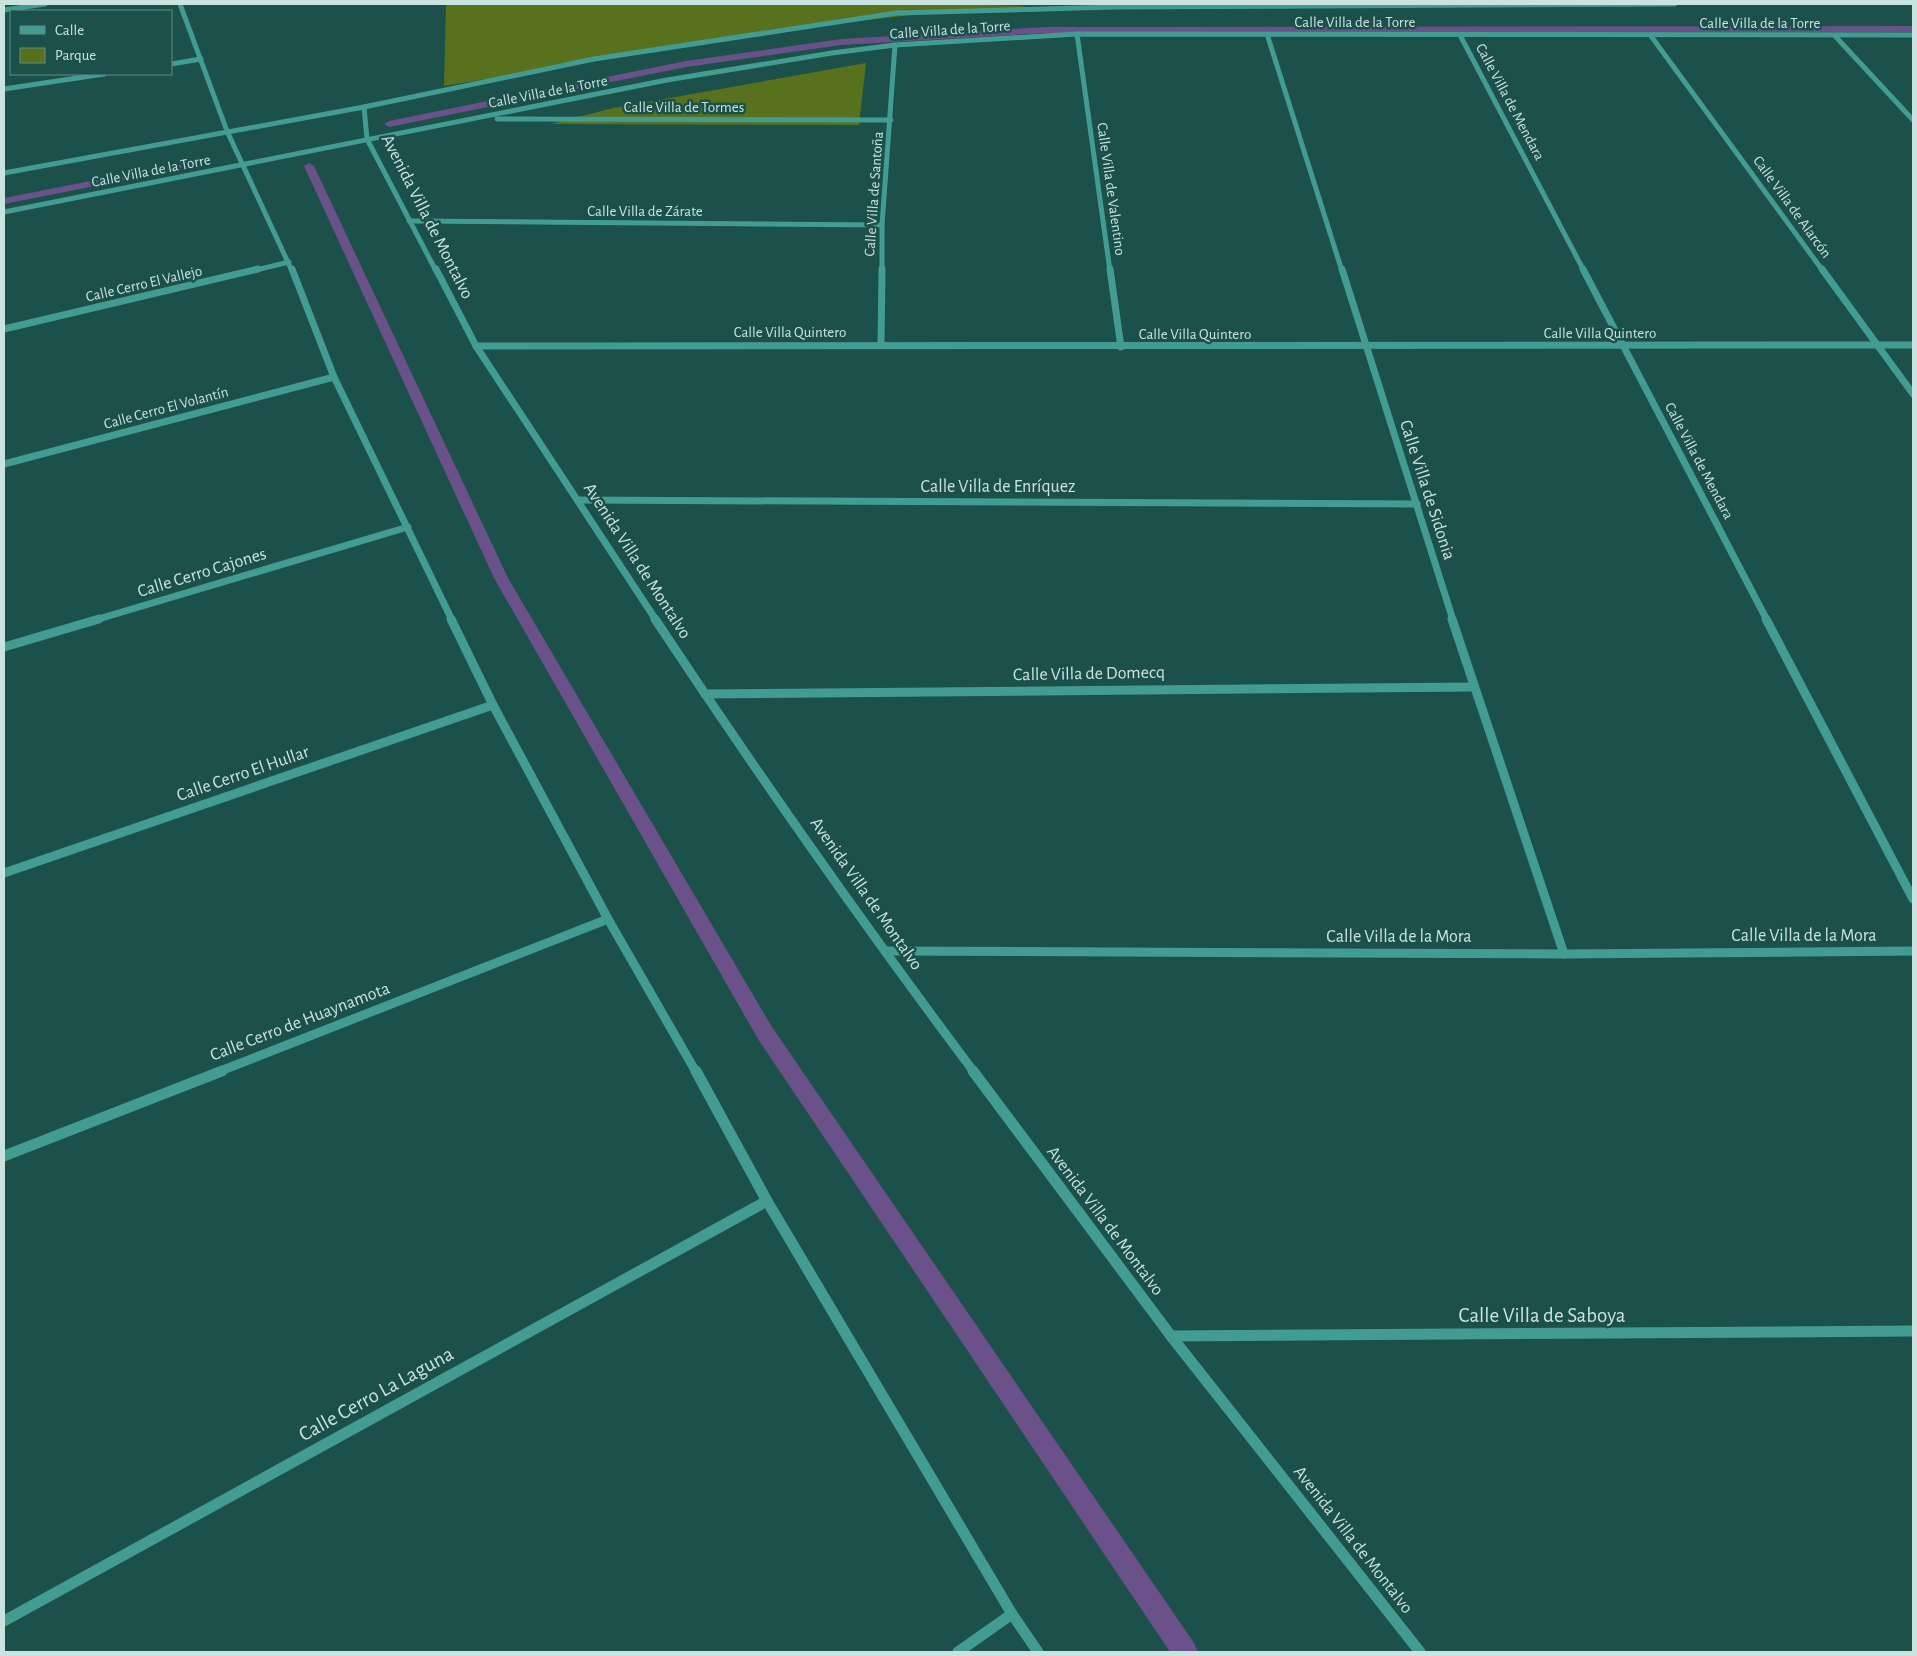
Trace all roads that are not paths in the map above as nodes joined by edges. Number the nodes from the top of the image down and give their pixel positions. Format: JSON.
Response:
{"nodes":[{"id":1,"x":45,"y":4,"type":"edge"},
{"id":2,"x":180,"y":4,"type":"edge"},
{"id":3,"x":1675,"y":4,"type":"edge"},
{"id":4,"x":1386,"y":5,"type":"edge"},
{"id":5,"x":4,"y":10,"type":"edge"},
{"id":6,"x":1077,"y":34,"type":"junction"},
{"id":7,"x":1267,"y":34,"type":"junction"},
{"id":8,"x":1460,"y":35,"type":"junction"},
{"id":9,"x":1913,"y":35,"type":"edge"},
{"id":10,"x":1652,"y":36,"type":"junction"},
{"id":11,"x":1835,"y":36,"type":"junction"},
{"id":12,"x":895,"y":45,"type":"junction"},
{"id":13,"x":201,"y":59,"type":"junction"},
{"id":14,"x":172,"y":64,"type":"edge"},
{"id":15,"x":97,"y":75,"type":"edge"},
{"id":16,"x":4,"y":89,"type":"edge"},
{"id":17,"x":364,"y":107,"type":"junction"},
{"id":18,"x":476,"y":119,"type":"junction"},
{"id":19,"x":891,"y":120,"type":"junction"},
{"id":20,"x":1913,"y":120,"type":"edge"},
{"id":21,"x":227,"y":131,"type":"junction"},
{"id":22,"x":367,"y":139,"type":"junction"},
{"id":23,"x":243,"y":166,"type":"junction"},
{"id":24,"x":4,"y":172,"type":"edge"},
{"id":25,"x":4,"y":212,"type":"edge"},
{"id":26,"x":409,"y":221,"type":"junction"},
{"id":27,"x":882,"y":225,"type":"junction"},
{"id":28,"x":289,"y":262,"type":"junction"},
{"id":29,"x":4,"y":329,"type":"edge"},
{"id":30,"x":881,"y":344,"type":"junction"},
{"id":31,"x":1622,"y":345,"type":"junction"},
{"id":32,"x":1877,"y":345,"type":"junction"},
{"id":33,"x":1913,"y":345,"type":"edge"},
{"id":34,"x":476,"y":346,"type":"junction"},
{"id":35,"x":1365,"y":346,"type":"junction"},
{"id":36,"x":1121,"y":347,"type":"junction"},
{"id":37,"x":334,"y":376,"type":"junction"},
{"id":38,"x":1913,"y":394,"type":"edge"},
{"id":39,"x":4,"y":464,"type":"edge"},
{"id":40,"x":579,"y":500,"type":"junction"},
{"id":41,"x":1416,"y":504,"type":"junction"},
{"id":42,"x":408,"y":527,"type":"junction"},
{"id":43,"x":4,"y":647,"type":"edge"},
{"id":44,"x":1474,"y":687,"type":"junction"},
{"id":45,"x":704,"y":694,"type":"junction"},
{"id":46,"x":493,"y":705,"type":"junction"},
{"id":47,"x":4,"y":873,"type":"edge"},
{"id":48,"x":1913,"y":899,"type":"edge"},
{"id":49,"x":608,"y":919,"type":"junction"},
{"id":50,"x":1913,"y":951,"type":"edge"},
{"id":51,"x":885,"y":952,"type":"junction"},
{"id":52,"x":1564,"y":954,"type":"junction"},
{"id":53,"x":4,"y":1156,"type":"edge"},
{"id":54,"x":767,"y":1201,"type":"junction"},
{"id":55,"x":1913,"y":1332,"type":"edge"},
{"id":56,"x":1171,"y":1336,"type":"junction"},
{"id":57,"x":1012,"y":1614,"type":"junction"},
{"id":58,"x":4,"y":1621,"type":"edge"},
{"id":59,"x":958,"y":1652,"type":"edge"},
{"id":60,"x":1038,"y":1652,"type":"edge"},
{"id":61,"x":1420,"y":1652,"type":"edge"}],
"edges":[{"from":1,"to":5,"type":"street"},
{"from":2,"to":13,"type":"street"},
{"from":3,"to":4,"type":"street","name":"Calle Villa de la Torre"},
{"from":4,"to":17,"type":"street","name":"Calle Villa de la Torre"},
{"from":6,"to":7,"type":"street","name":"Calle Villa de la Torre"},
{"from":6,"to":12,"type":"street","name":"Calle Villa de la Torre"},
{"from":6,"to":36,"type":"street","name":"Calle Villa de Valentino"},
{"from":7,"to":8,"type":"street","name":"Calle Villa de la Torre"},
{"from":7,"to":35,"type":"street","name":"Calle Villa de Sidonia"},
{"from":8,"to":10,"type":"street","name":"Calle Villa de la Torre"},
{"from":8,"to":31,"type":"street","name":"Calle Villa de Mendara"},
{"from":9,"to":11,"type":"street","name":"Calle Villa de la Torre"},
{"from":10,"to":11,"type":"street","name":"Calle Villa de la Torre"},
{"from":10,"to":32,"type":"street","name":"Calle Villa de Alarcón"},
{"from":11,"to":20,"type":"street"},
{"from":12,"to":18,"type":"street","name":"Calle Villa de la Torre"},
{"from":12,"to":19,"type":"street","name":"Calle Villa de Santoña"},
{"from":13,"to":14,"type":"street"},
{"from":13,"to":21,"type":"street"},
{"from":15,"to":16,"type":"street"},
{"from":17,"to":21,"type":"street","name":"Calle Villa de la Torre"},
{"from":17,"to":22,"type":"street","name":"Avenida Villa de Montalvo"},
{"from":18,"to":19,"type":"street","name":"Calle Villa de Tormes"},
{"from":18,"to":22,"type":"street","name":"Calle Villa de la Torre"},
{"from":19,"to":27,"type":"street","name":"Calle Villa de Santoña"},
{"from":21,"to":23,"type":"street"},
{"from":21,"to":24,"type":"street","name":"Calle Villa de la Torre"},
{"from":22,"to":23,"type":"street","name":"Calle Villa de la Torre"},
{"from":22,"to":26,"type":"street","name":"Avenida Villa de Montalvo"},
{"from":23,"to":25,"type":"street","name":"Calle Villa de la Torre"},
{"from":23,"to":28,"type":"street"},
{"from":26,"to":27,"type":"street","name":"Calle Villa de Zárate"},
{"from":26,"to":34,"type":"street","name":"Avenida Villa de Montalvo"},
{"from":27,"to":30,"type":"street","name":"Calle Villa de Santoña"},
{"from":28,"to":29,"type":"street","name":"Calle Cerro El Vallejo"},
{"from":28,"to":37,"type":"street"},
{"from":30,"to":34,"type":"street","name":"Calle Villa Quintero"},
{"from":30,"to":36,"type":"street","name":"Calle Villa Quintero"},
{"from":31,"to":32,"type":"street","name":"Calle Villa Quintero"},
{"from":31,"to":35,"type":"street","name":"Calle Villa Quintero"},
{"from":31,"to":48,"type":"street","name":"Calle Villa de Mendara"},
{"from":32,"to":33,"type":"street","name":"Calle Villa Quintero"},
{"from":32,"to":38,"type":"street","name":"Calle Villa de Alarcón"},
{"from":34,"to":40,"type":"street","name":"Avenida Villa de Montalvo"},
{"from":35,"to":36,"type":"street","name":"Calle Villa Quintero"},
{"from":35,"to":41,"type":"street","name":"Calle Villa de Sidonia"},
{"from":37,"to":39,"type":"street","name":"Calle Cerro El Volantín"},
{"from":37,"to":42,"type":"street"},
{"from":40,"to":41,"type":"street","name":"Calle Villa de Enríquez"},
{"from":40,"to":45,"type":"street","name":"Avenida Villa de Montalvo"},
{"from":41,"to":44,"type":"street","name":"Calle Villa de Sidonia"},
{"from":42,"to":43,"type":"street","name":"Calle Cerro Cajones"},
{"from":42,"to":46,"type":"street"},
{"from":44,"to":45,"type":"street","name":"Calle Villa de Domecq"},
{"from":44,"to":52,"type":"street","name":"Calle Villa de Sidonia"},
{"from":45,"to":51,"type":"street","name":"Avenida Villa de Montalvo"},
{"from":46,"to":47,"type":"street","name":"Calle Cerro El Hullar"},
{"from":46,"to":49,"type":"street"},
{"from":49,"to":53,"type":"street","name":"Calle Cerro de Huaynamota"},
{"from":49,"to":54,"type":"street"},
{"from":50,"to":52,"type":"street","name":"Calle Villa de la Mora"},
{"from":51,"to":52,"type":"street","name":"Calle Villa de la Mora"},
{"from":51,"to":56,"type":"street","name":"Avenida Villa de Montalvo"},
{"from":54,"to":57,"type":"street"},
{"from":54,"to":58,"type":"street","name":"Calle Cerro La Laguna"},
{"from":55,"to":56,"type":"street","name":"Calle Villa de Saboya"},
{"from":56,"to":61,"type":"street","name":"Avenida Villa de Montalvo"},
{"from":57,"to":59,"type":"street"},
{"from":57,"to":60,"type":"street"}]}
